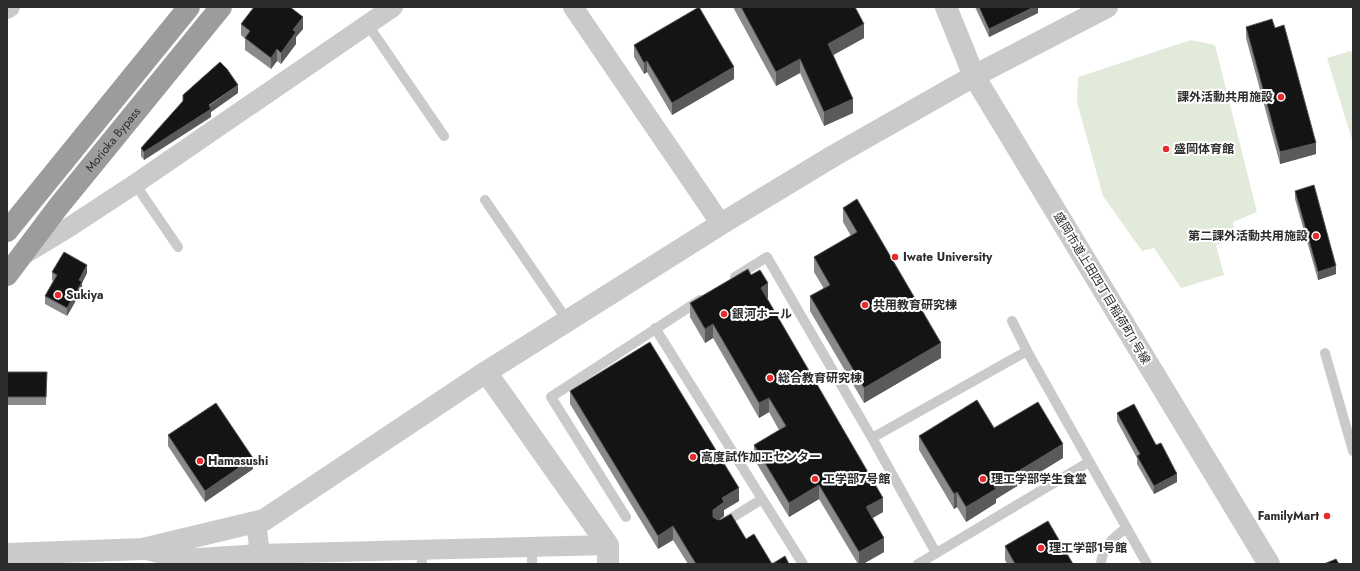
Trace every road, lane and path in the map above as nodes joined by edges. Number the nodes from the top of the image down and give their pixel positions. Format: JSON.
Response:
{"nodes":[{"id":1,"x":10,"y":7,"type":"edge"},
{"id":2,"x":189,"y":7,"type":"edge"},
{"id":3,"x":221,"y":7,"type":"edge"},
{"id":4,"x":393,"y":7,"type":"edge"},
{"id":5,"x":573,"y":7,"type":"edge"},
{"id":6,"x":946,"y":7,"type":"edge"},
{"id":7,"x":1107,"y":7,"type":"edge"},
{"id":8,"x":7,"y":9,"type":"edge"},
{"id":9,"x":368,"y":24,"type":"junction"},
{"id":10,"x":974,"y":76,"type":"junction"},
{"id":11,"x":444,"y":136,"type":"dead end"},
{"id":12,"x":135,"y":184,"type":"junction"},
{"id":13,"x":485,"y":200,"type":"dead end"},
{"id":14,"x":721,"y":224,"type":"junction"},
{"id":15,"x":7,"y":231,"type":"edge"},
{"id":16,"x":178,"y":246,"type":"dead end"},
{"id":17,"x":20,"y":257,"type":"junction"},
{"id":18,"x":7,"y":275,"type":"edge"},
{"id":19,"x":728,"y":282,"type":"edge"},
{"id":20,"x":708,"y":295,"type":"edge"},
{"id":21,"x":568,"y":320,"type":"junction"},
{"id":22,"x":1012,"y":321,"type":"dead end"},
{"id":23,"x":655,"y":328,"type":"junction"},
{"id":24,"x":1027,"y":351,"type":"junction"},
{"id":25,"x":1325,"y":353,"type":"dead end"},
{"id":26,"x":486,"y":372,"type":"junction"},
{"id":27,"x":872,"y":438,"type":"junction"},
{"id":28,"x":1353,"y":451,"type":"edge"},
{"id":29,"x":1089,"y":462,"type":"junction"},
{"id":30,"x":762,"y":499,"type":"junction"},
{"id":31,"x":626,"y":517,"type":"dead end"},
{"id":32,"x":256,"y":522,"type":"junction"},
{"id":33,"x":719,"y":526,"type":"edge"},
{"id":34,"x":1127,"y":528,"type":"junction"},
{"id":35,"x":143,"y":549,"type":"junction"},
{"id":36,"x":936,"y":553,"type":"junction"},
{"id":37,"x":7,"y":554,"type":"edge"},
{"id":38,"x":608,"y":554,"type":"edge"},
{"id":39,"x":421,"y":556,"type":"edge"},
{"id":40,"x":532,"y":556,"type":"edge"},
{"id":41,"x":260,"y":559,"type":"edge"},
{"id":42,"x":803,"y":564,"type":"edge"},
{"id":43,"x":918,"y":564,"type":"edge"},
{"id":44,"x":1101,"y":564,"type":"edge"},
{"id":45,"x":1147,"y":564,"type":"edge"},
{"id":46,"x":1269,"y":564,"type":"edge"}],
"edges":[{"from":1,"to":8,"type":"street"},
{"from":2,"to":15,"type":"highway","name":"Morioka Bypass"},
{"from":3,"to":17,"type":"highway","name":"Morioka Bypass"},
{"from":4,"to":9,"type":"street"},
{"from":5,"to":14,"type":"street"},
{"from":6,"to":10,"type":"street","name":"盛岡市道上田四丁目稲荷町１号線"},
{"from":7,"to":10,"type":"street"},
{"from":9,"to":11,"type":"lane"},
{"from":9,"to":12,"type":"street"},
{"from":10,"to":14,"type":"street"},
{"from":10,"to":46,"type":"street","name":"盛岡市道上田四丁目稲荷町１号線"},
{"from":12,"to":16,"type":"lane"},
{"from":12,"to":17,"type":"street"},
{"from":13,"to":21,"type":"lane"},
{"from":14,"to":21,"type":"street"},
{"from":17,"to":18,"type":"highway","name":"Morioka Bypass"},
{"from":19,"to":27,"type":"lane"},
{"from":20,"to":23,"type":"lane"},
{"from":21,"to":26,"type":"street"},
{"from":22,"to":24,"type":"lane"},
{"from":23,"to":30,"type":"lane"},
{"from":23,"to":31,"type":"lane"},
{"from":24,"to":27,"type":"lane"},
{"from":24,"to":29,"type":"lane"},
{"from":25,"to":28,"type":"lane"},
{"from":26,"to":32,"type":"street"},
{"from":26,"to":38,"type":"street"},
{"from":27,"to":36,"type":"lane"},
{"from":29,"to":34,"type":"lane"},
{"from":29,"to":36,"type":"lane"},
{"from":30,"to":33,"type":"lane"},
{"from":30,"to":42,"type":"lane"},
{"from":32,"to":35,"type":"street"},
{"from":32,"to":41,"type":"street"},
{"from":34,"to":44,"type":"lane"},
{"from":34,"to":45,"type":"lane"},
{"from":35,"to":37,"type":"street"},
{"from":35,"to":41,"type":"street"},
{"from":36,"to":43,"type":"lane"},
{"from":38,"to":40,"type":"street"},
{"from":39,"to":40,"type":"street"},
{"from":39,"to":41,"type":"street"}]}
